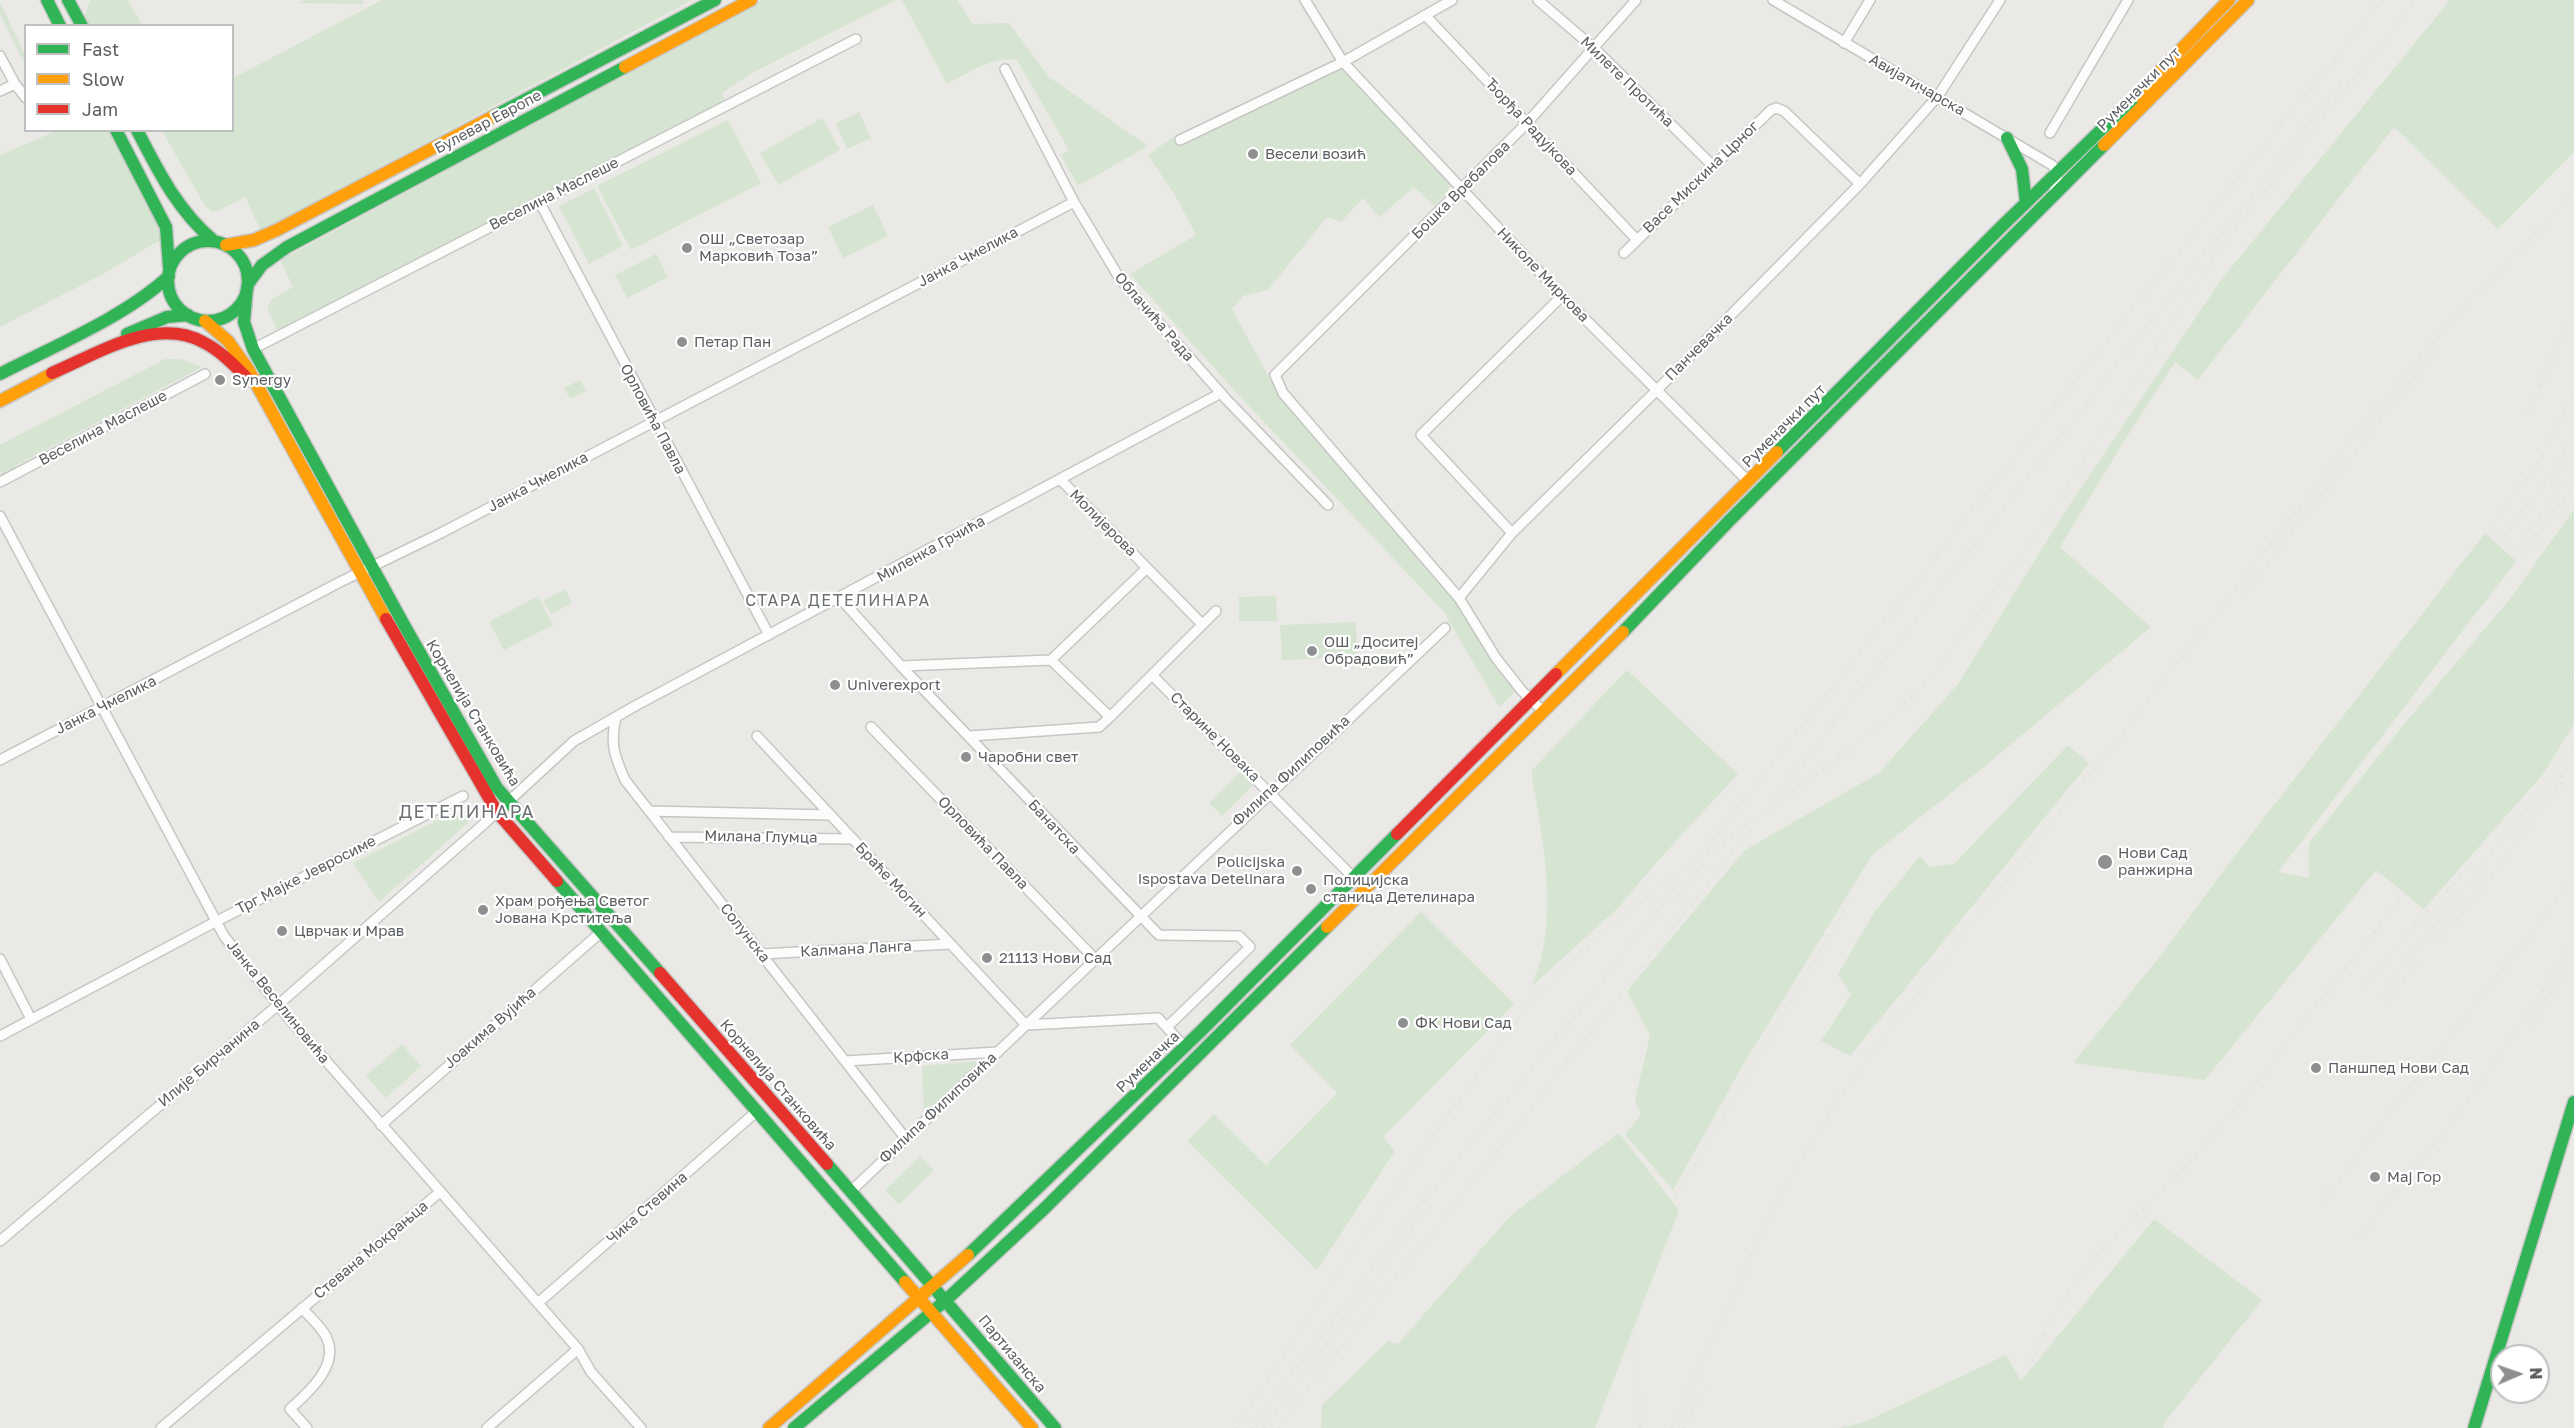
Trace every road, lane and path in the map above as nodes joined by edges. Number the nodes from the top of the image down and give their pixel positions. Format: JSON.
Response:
{"nodes":[{"id":1,"x":47,"y":0,"type":"edge"},
{"id":2,"x":68,"y":0,"type":"edge"},
{"id":3,"x":715,"y":0,"type":"edge"},
{"id":4,"x":752,"y":0,"type":"edge"},
{"id":5,"x":1305,"y":0,"type":"edge"},
{"id":6,"x":1452,"y":0,"type":"edge"},
{"id":7,"x":1538,"y":0,"type":"edge"},
{"id":8,"x":1636,"y":0,"type":"edge"},
{"id":9,"x":1773,"y":0,"type":"edge"},
{"id":10,"x":1870,"y":0,"type":"edge"},
{"id":11,"x":2000,"y":0,"type":"edge"},
{"id":12,"x":2128,"y":0,"type":"edge"},
{"id":13,"x":2229,"y":0,"type":"edge"},
{"id":14,"x":2248,"y":0,"type":"edge"},
{"id":15,"x":1425,"y":15,"type":"junction"},
{"id":16,"x":59,"y":24,"type":"edge"},
{"id":17,"x":81,"y":24,"type":"edge"},
{"id":18,"x":856,"y":39,"type":"dead end"},
{"id":19,"x":1844,"y":43,"type":"junction"},
{"id":20,"x":1595,"y":49,"type":"junction"},
{"id":21,"x":0,"y":56,"type":"edge"},
{"id":22,"x":1343,"y":62,"type":"junction"},
{"id":23,"x":1005,"y":69,"type":"dead end"},
{"id":24,"x":15,"y":84,"type":"junction"},
{"id":25,"x":0,"y":91,"type":"edge"},
{"id":26,"x":24,"y":95,"type":"edge"},
{"id":27,"x":1938,"y":96,"type":"junction"},
{"id":28,"x":1527,"y":123,"type":"junction"},
{"id":29,"x":117,"y":132,"type":"edge"},
{"id":30,"x":138,"y":132,"type":"edge"},
{"id":31,"x":2050,"y":133,"type":"dead end"},
{"id":32,"x":2007,"y":138,"type":"junction"},
{"id":33,"x":1180,"y":140,"type":"dead end"},
{"id":34,"x":1713,"y":166,"type":"junction"},
{"id":35,"x":2058,"y":173,"type":"junction"},
{"id":36,"x":1860,"y":184,"type":"junction"},
{"id":37,"x":1460,"y":189,"type":"junction"},
{"id":38,"x":2051,"y":199,"type":"junction"},
{"id":39,"x":539,"y":201,"type":"junction"},
{"id":40,"x":1074,"y":202,"type":"junction"},
{"id":41,"x":2026,"y":203,"type":"junction"},
{"id":42,"x":1637,"y":240,"type":"junction"},
{"id":43,"x":220,"y":243,"type":"junction"},
{"id":44,"x":1624,"y":253,"type":"dead end"},
{"id":45,"x":169,"y":274,"type":"junction"},
{"id":46,"x":248,"y":286,"type":"junction"},
{"id":47,"x":1562,"y":296,"type":"junction"},
{"id":48,"x":188,"y":315,"type":"junction"},
{"id":49,"x":205,"y":321,"type":"junction"},
{"id":50,"x":253,"y":349,"type":"junction"},
{"id":51,"x":52,"y":373,"type":"junction"},
{"id":52,"x":0,"y":374,"type":"edge"},
{"id":53,"x":205,"y":374,"type":"dead end"},
{"id":54,"x":261,"y":391,"type":"junction"},
{"id":55,"x":1656,"y":391,"type":"junction"},
{"id":56,"x":1221,"y":393,"type":"junction"},
{"id":57,"x":0,"y":401,"type":"edge"},
{"id":58,"x":654,"y":421,"type":"junction"},
{"id":59,"x":1060,"y":479,"type":"junction"},
{"id":60,"x":0,"y":482,"type":"edge"},
{"id":61,"x":1749,"y":482,"type":"junction"},
{"id":62,"x":1328,"y":505,"type":"dead end"},
{"id":63,"x":0,"y":516,"type":"edge"},
{"id":64,"x":1512,"y":533,"type":"junction"},
{"id":65,"x":372,"y":567,"type":"junction"},
{"id":66,"x":1147,"y":568,"type":"junction"},
{"id":67,"x":360,"y":573,"type":"junction"},
{"id":68,"x":840,"y":598,"type":"junction"},
{"id":69,"x":1459,"y":598,"type":"junction"},
{"id":70,"x":1216,"y":610,"type":"dead end"},
{"id":71,"x":1202,"y":624,"type":"junction"},
{"id":72,"x":1445,"y":628,"type":"dead end"},
{"id":73,"x":769,"y":635,"type":"junction"},
{"id":74,"x":1051,"y":660,"type":"junction"},
{"id":75,"x":901,"y":666,"type":"junction"},
{"id":76,"x":1152,"y":675,"type":"junction"},
{"id":77,"x":1530,"y":699,"type":"junction"},
{"id":78,"x":102,"y":707,"type":"junction"},
{"id":79,"x":1543,"y":711,"type":"junction"},
{"id":80,"x":616,"y":717,"type":"junction"},
{"id":81,"x":1110,"y":717,"type":"junction"},
{"id":82,"x":871,"y":727,"type":"dead end"},
{"id":83,"x":757,"y":736,"type":"dead end"},
{"id":84,"x":970,"y":736,"type":"junction"},
{"id":85,"x":0,"y":760,"type":"edge"},
{"id":86,"x":1269,"y":792,"type":"junction"},
{"id":87,"x":463,"y":796,"type":"dead end"},
{"id":88,"x":509,"y":802,"type":"junction"},
{"id":89,"x":497,"y":812,"type":"junction"},
{"id":90,"x":649,"y":812,"type":"junction"},
{"id":91,"x":830,"y":815,"type":"junction"},
{"id":92,"x":669,"y":837,"type":"junction"},
{"id":93,"x":853,"y":839,"type":"junction"},
{"id":94,"x":1353,"y":877,"type":"junction"},
{"id":95,"x":1139,"y":916,"type":"junction"},
{"id":96,"x":215,"y":922,"type":"junction"},
{"id":97,"x":600,"y":933,"type":"junction"},
{"id":98,"x":950,"y":944,"type":"junction"},
{"id":99,"x":761,"y":954,"type":"junction"},
{"id":100,"x":0,"y":959,"type":"edge"},
{"id":101,"x":1095,"y":959,"type":"junction"},
{"id":102,"x":278,"y":1005,"type":"junction"},
{"id":103,"x":31,"y":1019,"type":"junction"},
{"id":104,"x":1026,"y":1024,"type":"junction"},
{"id":105,"x":1167,"y":1027,"type":"junction"},
{"id":106,"x":0,"y":1036,"type":"edge"},
{"id":107,"x":1185,"y":1047,"type":"junction"},
{"id":108,"x":998,"y":1052,"type":"junction"},
{"id":109,"x":845,"y":1061,"type":"junction"},
{"id":110,"x":2574,"y":1102,"type":"edge"},
{"id":111,"x":756,"y":1112,"type":"junction"},
{"id":112,"x":381,"y":1125,"type":"junction"},
{"id":113,"x":906,"y":1139,"type":"junction"},
{"id":114,"x":440,"y":1192,"type":"junction"},
{"id":115,"x":850,"y":1192,"type":"junction"},
{"id":116,"x":0,"y":1241,"type":"edge"},
{"id":117,"x":934,"y":1286,"type":"junction"},
{"id":118,"x":919,"y":1298,"type":"junction"},
{"id":119,"x":946,"y":1300,"type":"junction"},
{"id":120,"x":538,"y":1303,"type":"junction"},
{"id":121,"x":302,"y":1308,"type":"junction"},
{"id":122,"x":931,"y":1312,"type":"junction"},
{"id":123,"x":578,"y":1348,"type":"junction"},
{"id":124,"x":161,"y":1428,"type":"edge"},
{"id":125,"x":307,"y":1428,"type":"edge"},
{"id":126,"x":487,"y":1428,"type":"edge"},
{"id":127,"x":640,"y":1428,"type":"edge"},
{"id":128,"x":769,"y":1428,"type":"edge"},
{"id":129,"x":794,"y":1428,"type":"edge"},
{"id":130,"x":1032,"y":1428,"type":"edge"},
{"id":131,"x":1054,"y":1428,"type":"edge"},
{"id":132,"x":2474,"y":1428,"type":"edge"}],
"edges":[{"from":1,"to":16,"type":"main road"},
{"from":2,"to":17,"type":"main road"},
{"from":3,"to":43,"type":"main road","name":"Булевар Европе"},
{"from":4,"to":46,"type":"main road","name":"Булевар Европе"},
{"from":5,"to":22,"type":"street"},
{"from":6,"to":15,"type":"street"},
{"from":7,"to":20,"type":"street","name":"Милете Протића"},
{"from":8,"to":20,"type":"street","name":"Бошка Вребалова"},
{"from":9,"to":19,"type":"street","name":"Авијатичарска"},
{"from":10,"to":19,"type":"street"},
{"from":11,"to":27,"type":"street","name":"Панчевачка"},
{"from":12,"to":31,"type":"street"},
{"from":13,"to":35,"type":"main road","name":"Руменачки пут"},
{"from":14,"to":38,"type":"main road","name":"Руменачки пут"},
{"from":15,"to":22,"type":"street"},
{"from":15,"to":28,"type":"street","name":"Ђорђа Радујкова"},
{"from":18,"to":39,"type":"street","name":"Веселина Маслеше"},
{"from":19,"to":27,"type":"street","name":"Авијатичарска"},
{"from":20,"to":28,"type":"street","name":"Бошка Вребалова"},
{"from":20,"to":34,"type":"street","name":"Милете Протића"},
{"from":21,"to":24,"type":"street"},
{"from":22,"to":33,"type":"street"},
{"from":22,"to":37,"type":"street","name":"Николе Миркова"},
{"from":23,"to":40,"type":"street","name":"Облачића Рада"},
{"from":24,"to":25,"type":"street"},
{"from":24,"to":26,"type":"street"},
{"from":27,"to":32,"type":"street","name":"Авијатичарска"},
{"from":27,"to":36,"type":"street","name":"Панчевачка"},
{"from":28,"to":37,"type":"street","name":"Бошка Вребалова"},
{"from":28,"to":42,"type":"street","name":"Ђорђа Радујкова"},
{"from":29,"to":45,"type":"main road"},
{"from":30,"to":43,"type":"main road"},
{"from":32,"to":35,"type":"street","name":"Авијатичарска"},
{"from":32,"to":41,"type":"main road"},
{"from":34,"to":36,"type":"street","name":"Васе Мискина Црног"},
{"from":34,"to":42,"type":"street","name":"Васе Мискина Црног"},
{"from":35,"to":38,"type":"street","name":"Руменачки пут"},
{"from":35,"to":41,"type":"main road","name":"Руменачки пут"},
{"from":36,"to":55,"type":"street","name":"Панчевачка"},
{"from":37,"to":47,"type":"street","name":"Николе Миркова"},
{"from":37,"to":69,"type":"street","name":"Бошка Вребалова"},
{"from":38,"to":79,"type":"main road","name":"Руменачки пут"},
{"from":39,"to":50,"type":"street","name":"Веселина Маслеше"},
{"from":39,"to":58,"type":"street","name":"Орловића Павла"},
{"from":40,"to":56,"type":"street","name":"Облачића Рада"},
{"from":40,"to":58,"type":"street","name":"Јанка Чмелика"},
{"from":41,"to":61,"type":"main road","name":"Руменачки пут"},
{"from":42,"to":44,"type":"street","name":"Васе Мискина Црног"},
{"from":43,"to":45,"type":"main road"},
{"from":43,"to":46,"type":"main road"},
{"from":45,"to":48,"type":"main road"},
{"from":45,"to":52,"type":"main road"},
{"from":46,"to":49,"type":"main road"},
{"from":46,"to":50,"type":"main road","name":"Корнелија Станковића"},
{"from":47,"to":55,"type":"street","name":"Николе Миркова"},
{"from":47,"to":64,"type":"street"},
{"from":48,"to":49,"type":"main road"},
{"from":48,"to":51,"type":"main road"},
{"from":49,"to":54,"type":"main road","name":"Корнелија Станковића"},
{"from":50,"to":65,"type":"main road","name":"Корнелија Станковића"},
{"from":51,"to":54,"type":"main road"},
{"from":51,"to":57,"type":"main road"},
{"from":53,"to":60,"type":"street","name":"Веселина Маслеше"},
{"from":54,"to":67,"type":"main road","name":"Корнелија Станковића"},
{"from":55,"to":61,"type":"street","name":"Николе Миркова"},
{"from":55,"to":64,"type":"street","name":"Панчевачка"},
{"from":56,"to":59,"type":"street","name":"Миленка Грчића"},
{"from":56,"to":62,"type":"street","name":"Облачића Рада"},
{"from":58,"to":65,"type":"street","name":"Јанка Чмелика"},
{"from":58,"to":73,"type":"street","name":"Орловића Павла"},
{"from":59,"to":66,"type":"street","name":"Молијерова"},
{"from":59,"to":68,"type":"street","name":"Миленка Грчића"},
{"from":61,"to":77,"type":"main road","name":"Руменачки пут"},
{"from":63,"to":78,"type":"street","name":"Јанка Веселиновића"},
{"from":64,"to":69,"type":"street","name":"Панчевачка"},
{"from":65,"to":67,"type":"street","name":"Јанка Чмелика"},
{"from":65,"to":88,"type":"main road","name":"Корнелија Станковића"},
{"from":66,"to":71,"type":"street"},
{"from":66,"to":74,"type":"street"},
{"from":67,"to":78,"type":"street","name":"Јанка Чмелика"},
{"from":67,"to":89,"type":"main road","name":"Корнелија Станковића"},
{"from":68,"to":73,"type":"street","name":"Миленка Грчића"},
{"from":68,"to":75,"type":"street","name":"Банатска"},
{"from":69,"to":77,"type":"street"},
{"from":70,"to":71,"type":"street"},
{"from":71,"to":76,"type":"street"},
{"from":72,"to":86,"type":"street","name":"Филипа Филиповића"},
{"from":73,"to":80,"type":"street","name":"Миленка Грчића"},
{"from":74,"to":75,"type":"street"},
{"from":74,"to":81,"type":"street"},
{"from":75,"to":84,"type":"street","name":"Банатска"},
{"from":76,"to":81,"type":"street"},
{"from":76,"to":86,"type":"street","name":"Старине Новака"},
{"from":77,"to":79,"type":"street"},
{"from":77,"to":94,"type":"main road","name":"Руменачка"},
{"from":78,"to":85,"type":"street","name":"Јанка Чмелика"},
{"from":78,"to":96,"type":"street","name":"Јанка Веселиновића"},
{"from":79,"to":119,"type":"main road","name":"Руменачка"},
{"from":80,"to":88,"type":"street","name":"Миленка Грчића"},
{"from":80,"to":90,"type":"street","name":"Солунска"},
{"from":81,"to":84,"type":"street"},
{"from":82,"to":101,"type":"street","name":"Орловића Павла"},
{"from":83,"to":91,"type":"street","name":"Браће Могин"},
{"from":84,"to":95,"type":"street","name":"Банатска"},
{"from":86,"to":94,"type":"street","name":"Старине Новака"},
{"from":86,"to":95,"type":"street","name":"Филипа Филиповића"},
{"from":87,"to":96,"type":"street","name":"Трг Мајке Јевросиме"},
{"from":88,"to":89,"type":"street","name":"Миленка Грчића"},
{"from":88,"to":115,"type":"main road","name":"Корнелија Станковића"},
{"from":89,"to":97,"type":"main road","name":"Корнелија Станковића"},
{"from":89,"to":102,"type":"street","name":"Илије Бирчанина"},
{"from":90,"to":91,"type":"street","name":"Милана Глумца"},
{"from":90,"to":92,"type":"street","name":"Солунска"},
{"from":91,"to":93,"type":"street","name":"Браће Могин"},
{"from":92,"to":93,"type":"street","name":"Милана Глумца"},
{"from":92,"to":99,"type":"street","name":"Солунска"},
{"from":93,"to":98,"type":"street","name":"Браће Могин"},
{"from":94,"to":107,"type":"main road","name":"Руменачка"},
{"from":95,"to":101,"type":"street","name":"Филипа Филиповића"},
{"from":95,"to":105,"type":"street","name":"Руменачка"},
{"from":96,"to":102,"type":"street","name":"Јанка Веселиновића"},
{"from":96,"to":103,"type":"street","name":"Трг Мајке Јевросиме"},
{"from":97,"to":111,"type":"main road","name":"Корнелија Станковића"},
{"from":97,"to":112,"type":"street","name":"Јоакима Вујића"},
{"from":98,"to":99,"type":"street","name":"Калмана Ланга"},
{"from":98,"to":104,"type":"street","name":"Браће Могин"},
{"from":99,"to":109,"type":"street","name":"Солунска"},
{"from":100,"to":103,"type":"street"},
{"from":101,"to":104,"type":"street","name":"Филипа Филиповића"},
{"from":102,"to":112,"type":"street","name":"Јанка Веселиновића"},
{"from":102,"to":116,"type":"street","name":"Илије Бирчанина"},
{"from":103,"to":106,"type":"street","name":"Трг Мајке Јевросиме"},
{"from":104,"to":105,"type":"street"},
{"from":104,"to":108,"type":"street","name":"Филипа Филиповића"},
{"from":105,"to":107,"type":"street"},
{"from":107,"to":117,"type":"main road","name":"Руменачка"},
{"from":108,"to":109,"type":"street","name":"Крфска"},
{"from":108,"to":113,"type":"street","name":"Филипа Филиповића"},
{"from":109,"to":113,"type":"street","name":"Солунска"},
{"from":110,"to":132,"type":"main road"},
{"from":111,"to":118,"type":"main road","name":"Корнелија Станковића"},
{"from":111,"to":120,"type":"street","name":"Чика Стевина"},
{"from":112,"to":114,"type":"street","name":"Јанка Веселиновића"},
{"from":113,"to":115,"type":"street","name":"Филипа Филиповића"},
{"from":114,"to":120,"type":"street","name":"Јанка Веселиновића"},
{"from":114,"to":121,"type":"street","name":"Стевана Мокрањца"},
{"from":115,"to":117,"type":"main road","name":"Корнелија Станковића"},
{"from":117,"to":118,"type":"main road","name":"Руменачка"},
{"from":117,"to":119,"type":"main road","name":"Партизанска"},
{"from":118,"to":122,"type":"main road","name":"Корнелија Станковића"},
{"from":118,"to":128,"type":"main road","name":"Руменачка"},
{"from":119,"to":122,"type":"main road","name":"Руменачка"},
{"from":119,"to":131,"type":"main road","name":"Партизанска"},
{"from":120,"to":123,"type":"street","name":"Јанка Веселиновића"},
{"from":121,"to":124,"type":"street","name":"Стевана Мокрањца"},
{"from":121,"to":125,"type":"street","name":"Стевана Мокрањца"},
{"from":122,"to":129,"type":"main road","name":"Руменачка"},
{"from":122,"to":130,"type":"main road"},
{"from":123,"to":126,"type":"street"},
{"from":123,"to":127,"type":"street","name":"Јанка Веселиновића"}]}
